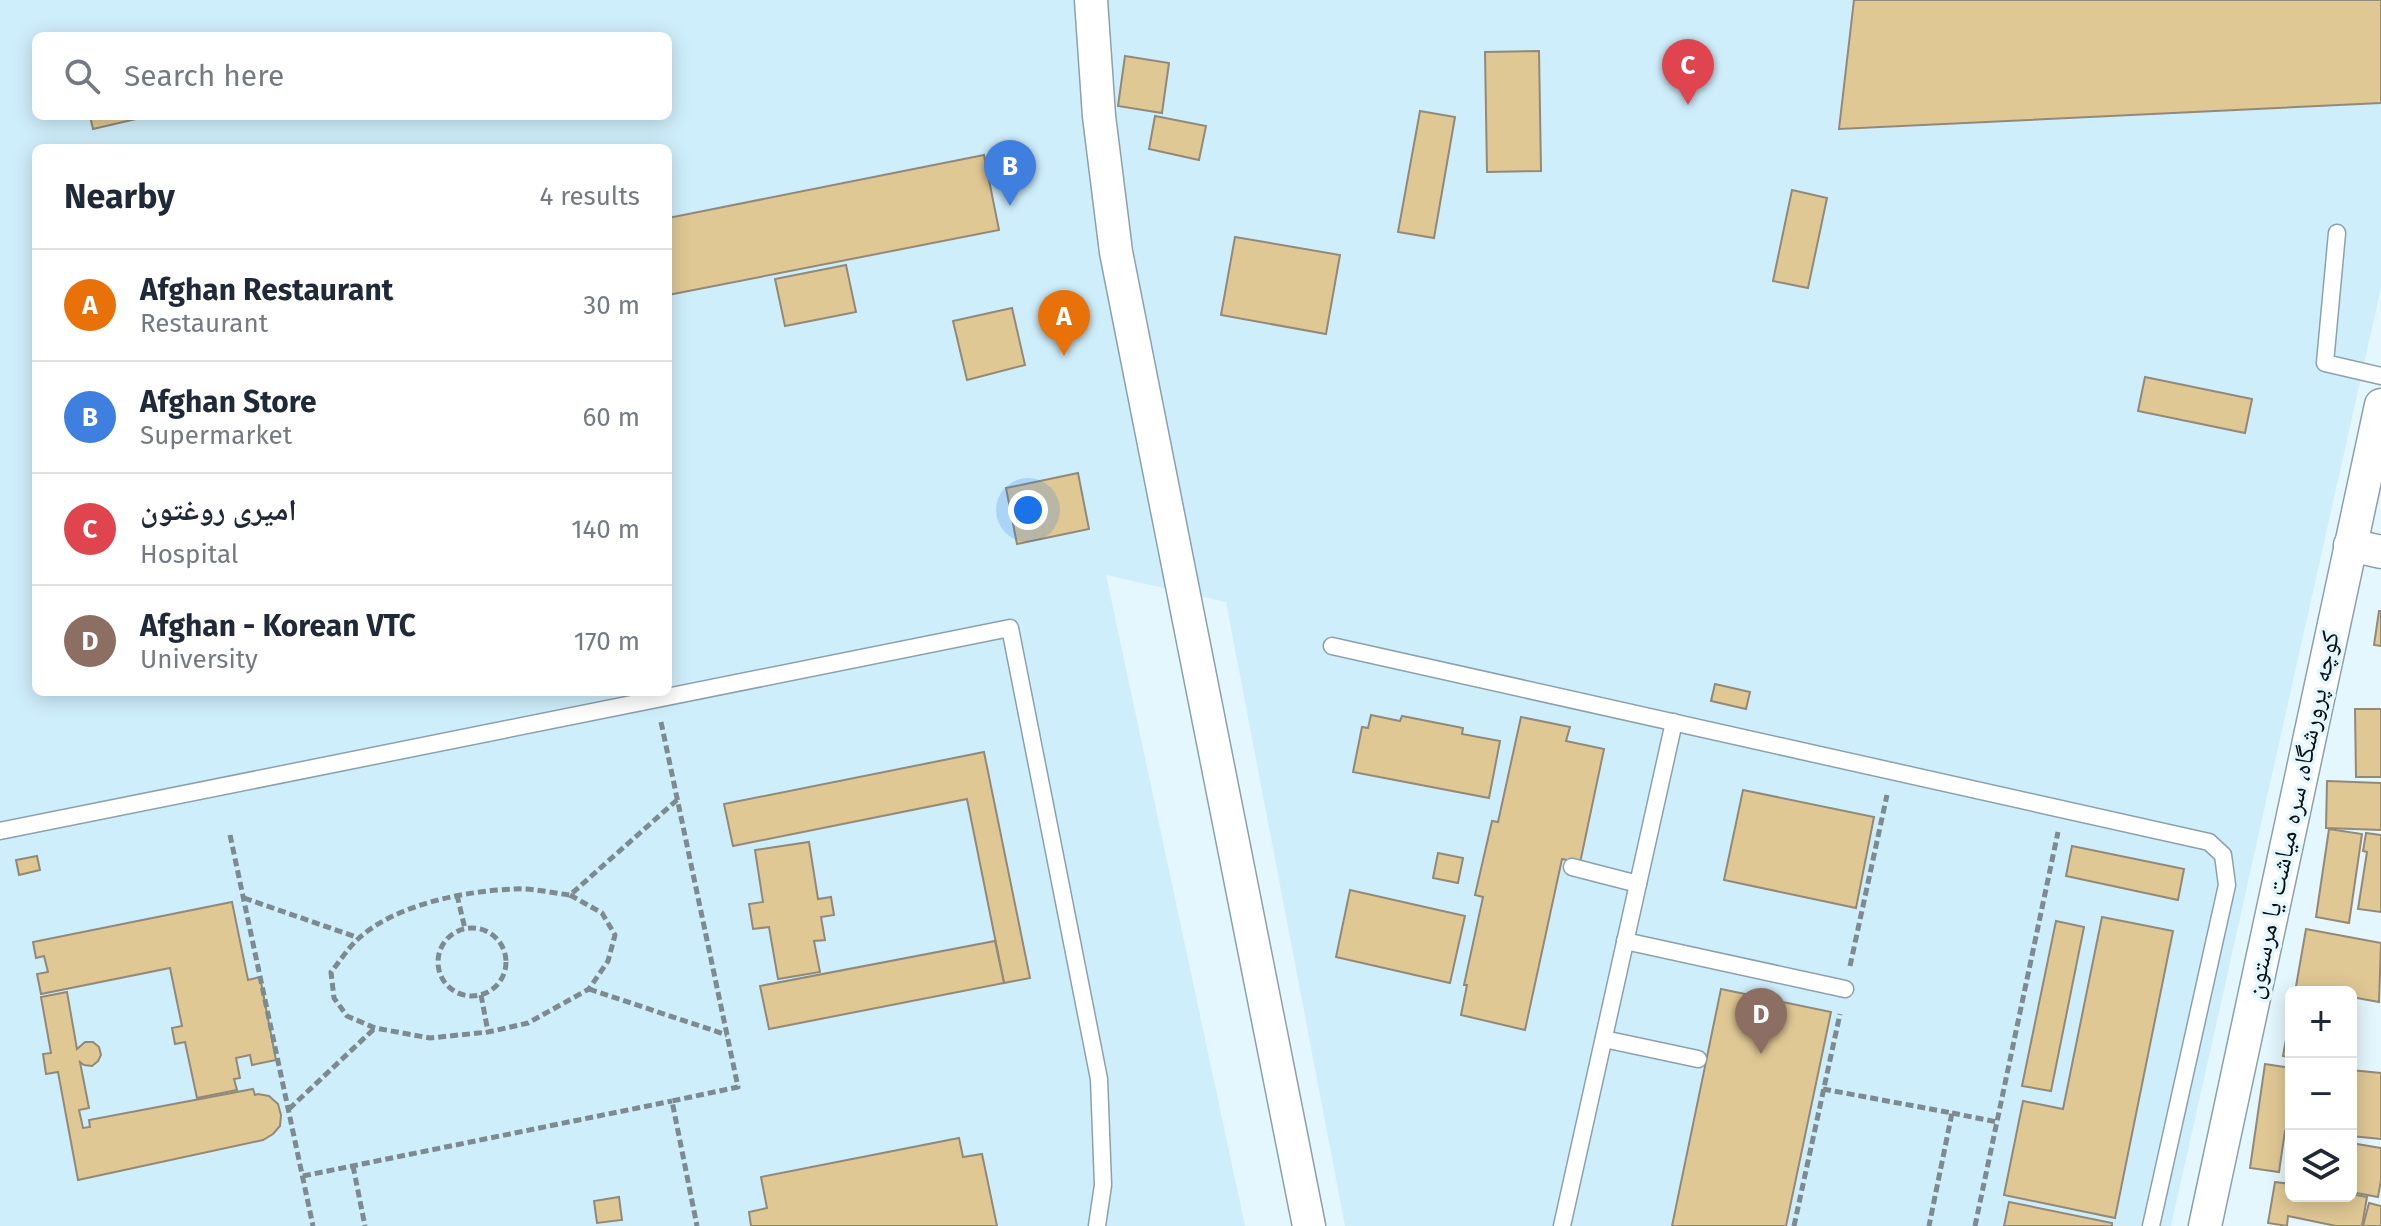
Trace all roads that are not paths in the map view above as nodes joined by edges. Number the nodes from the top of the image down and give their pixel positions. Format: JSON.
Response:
{"nodes":[{"id":1,"x":1091,"y":0,"type":"edge"},
{"id":2,"x":2337,"y":233,"type":"dead end"},
{"id":3,"x":2381,"y":376,"type":"edge"},
{"id":4,"x":2381,"y":405,"type":"edge"},
{"id":5,"x":2350,"y":545,"type":"junction"},
{"id":6,"x":2381,"y":552,"type":"edge"},
{"id":7,"x":1332,"y":646,"type":"dead end"},
{"id":8,"x":671,"y":696,"type":"edge"},
{"id":9,"x":672,"y":696,"type":"edge"},
{"id":10,"x":1674,"y":722,"type":"junction"},
{"id":11,"x":0,"y":831,"type":"edge"},
{"id":12,"x":1572,"y":867,"type":"dead end"},
{"id":13,"x":1638,"y":884,"type":"junction"},
{"id":14,"x":1625,"y":941,"type":"junction"},
{"id":15,"x":1845,"y":989,"type":"dead end"},
{"id":16,"x":1604,"y":1039,"type":"junction"},
{"id":17,"x":1698,"y":1059,"type":"dead end"},
{"id":18,"x":1097,"y":1226,"type":"edge"},
{"id":19,"x":1309,"y":1226,"type":"edge"},
{"id":20,"x":1562,"y":1226,"type":"edge"},
{"id":21,"x":2151,"y":1226,"type":"edge"},
{"id":22,"x":2205,"y":1226,"type":"edge"}],
"edges":[{"from":1,"to":19,"type":"street"},
{"from":2,"to":3,"type":"lane"},
{"from":4,"to":5,"type":"street","name":"کوچه پرورشگاه، سره میاشت یا مرستون"},
{"from":5,"to":6,"type":"street"},
{"from":5,"to":22,"type":"street","name":"کوچه پرورشگاه، سره میاشت یا مرستون"},
{"from":7,"to":10,"type":"lane"},
{"from":8,"to":11,"type":"lane"},
{"from":9,"to":18,"type":"lane"},
{"from":10,"to":13,"type":"lane"},
{"from":10,"to":21,"type":"lane"},
{"from":12,"to":13,"type":"lane"},
{"from":13,"to":14,"type":"lane"},
{"from":14,"to":15,"type":"lane"},
{"from":14,"to":16,"type":"lane"},
{"from":16,"to":17,"type":"lane"},
{"from":16,"to":20,"type":"lane"}]}
